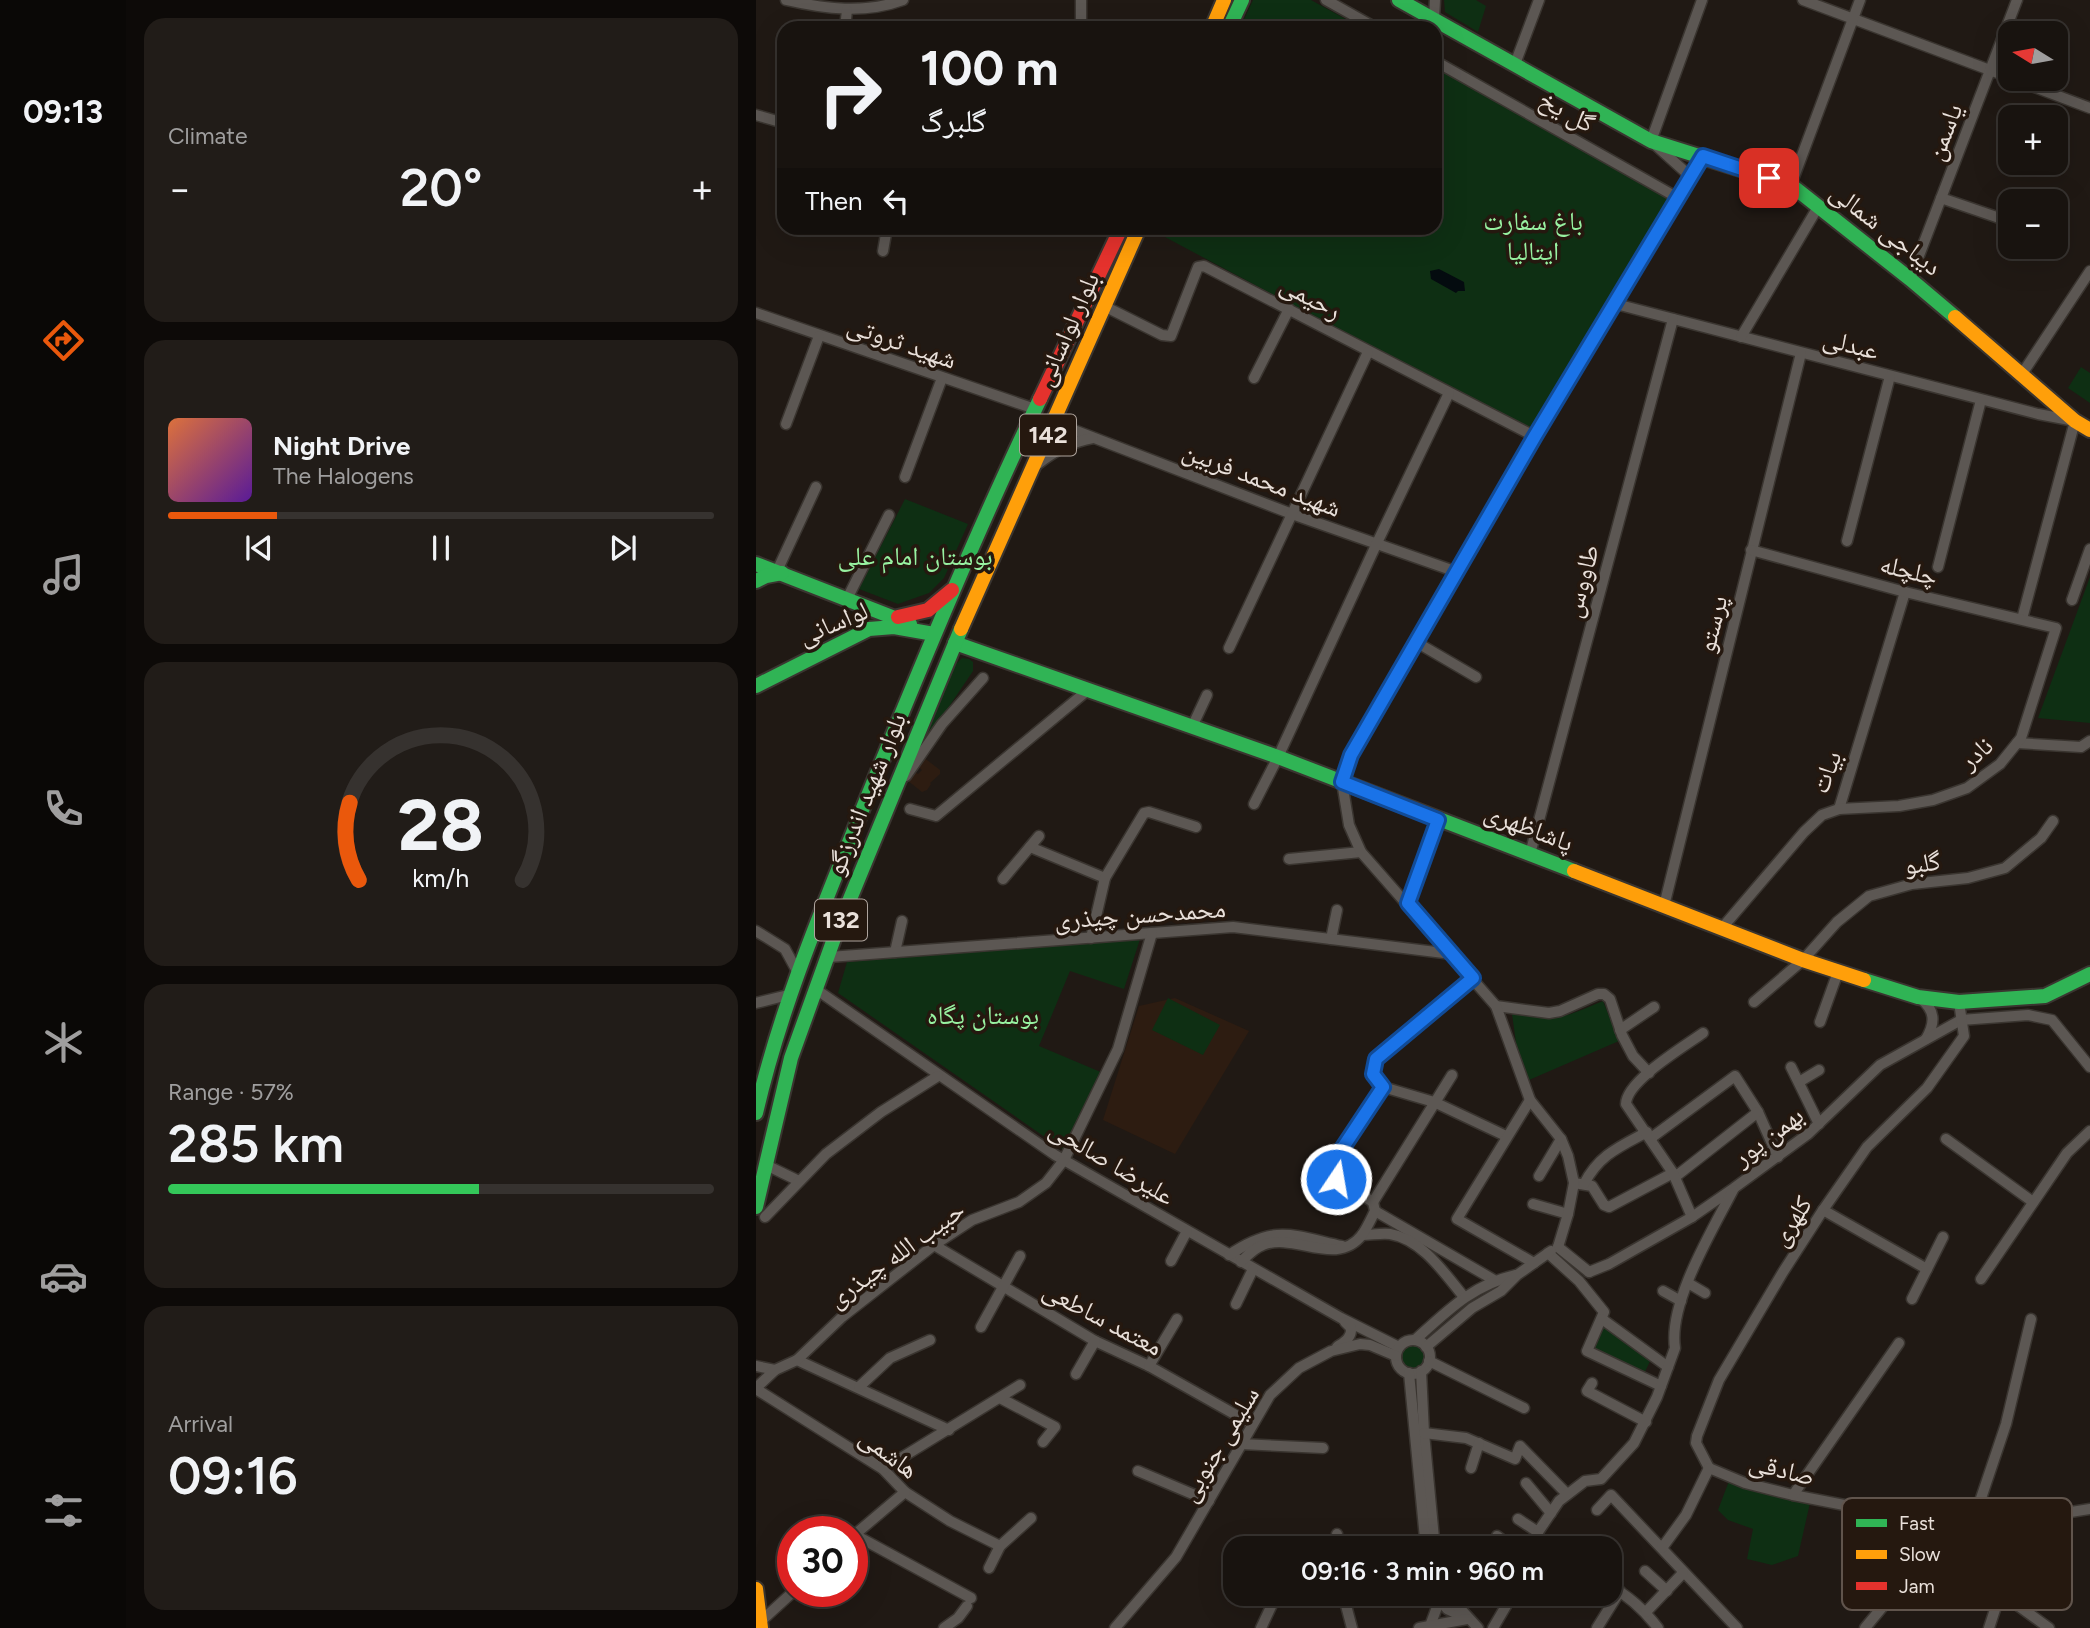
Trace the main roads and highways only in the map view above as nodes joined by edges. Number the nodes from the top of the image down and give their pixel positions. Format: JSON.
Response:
{"nodes":[{"id":1,"x":1224,"y":0,"type":"edge"},
{"id":2,"x":1242,"y":0,"type":"edge"},
{"id":3,"x":1399,"y":0,"type":"edge"},
{"id":4,"x":1215,"y":21,"type":"edge"},
{"id":5,"x":1232,"y":21,"type":"edge"},
{"id":6,"x":1438,"y":21,"type":"edge"},
{"id":7,"x":1442,"y":23,"type":"edge"},
{"id":8,"x":1118,"y":235,"type":"edge"},
{"id":9,"x":1136,"y":235,"type":"edge"},
{"id":10,"x":2090,"y":430,"type":"edge"},
{"id":11,"x":756,"y":564,"type":"edge"},
{"id":12,"x":780,"y":573,"type":"junction"},
{"id":13,"x":756,"y":581,"type":"edge"},
{"id":14,"x":956,"y":586,"type":"junction"},
{"id":15,"x":976,"y":596,"type":"junction"},
{"id":16,"x":864,"y":606,"type":"junction"},
{"id":17,"x":893,"y":617,"type":"junction"},
{"id":18,"x":869,"y":629,"type":"junction"},
{"id":19,"x":934,"y":634,"type":"junction"},
{"id":20,"x":955,"y":643,"type":"junction"},
{"id":21,"x":804,"y":661,"type":"junction"},
{"id":22,"x":756,"y":680,"type":"edge"},
{"id":23,"x":756,"y":686,"type":"edge"},
{"id":24,"x":843,"y":857,"type":"junction"},
{"id":25,"x":864,"y":865,"type":"junction"},
{"id":26,"x":2089,"y":974,"type":"edge"},
{"id":27,"x":756,"y":1113,"type":"edge"},
{"id":28,"x":760,"y":1212,"type":"edge"},
{"id":29,"x":756,"y":1589,"type":"edge"},
{"id":30,"x":760,"y":1625,"type":"edge"}],
"edges":[{"from":1,"to":4,"type":"main road"},
{"from":2,"to":5,"type":"main road"},
{"from":3,"to":6,"type":"main road","name":"دیباجی شمالی"},
{"from":7,"to":10,"type":"main road","name":"دیباجی شمالی"},
{"from":8,"to":14,"type":"main road","number":"142"},
{"from":9,"to":15,"type":"main road","name":"بلوار لواسانی","number":"142"},
{"from":11,"to":12,"type":"main road"},
{"from":12,"to":13,"type":"main road"},
{"from":12,"to":16,"type":"main road"},
{"from":14,"to":15,"type":"main road"},
{"from":14,"to":17,"type":"main road"},
{"from":14,"to":19,"type":"main road","number":"142"},
{"from":15,"to":20,"type":"main road","name":"بلوار لواسانی","number":"142"},
{"from":16,"to":17,"type":"main road"},
{"from":16,"to":18,"type":"main road"},
{"from":17,"to":19,"type":"main road"},
{"from":18,"to":19,"type":"main road","name":"لواسانی"},
{"from":18,"to":21,"type":"main road","name":"لواسانی"},
{"from":19,"to":20,"type":"main road","name":"پاشاظهری"},
{"from":19,"to":24,"type":"main road","name":"بلوار شهید اندرزگو","number":"132"},
{"from":20,"to":25,"type":"main road","name":"بلوار شهید اندرزگو","number":"132"},
{"from":20,"to":26,"type":"main road","name":"پاشاظهری"},
{"from":21,"to":22,"type":"main road"},
{"from":21,"to":23,"type":"main road","name":"لواسانی"},
{"from":24,"to":25,"type":"main road"},
{"from":24,"to":27,"type":"main road","name":"بلوار شهید اندرزگو","number":"132"},
{"from":25,"to":28,"type":"main road","name":"بلوار شهید اندرزگو","number":"132"},
{"from":29,"to":30,"type":"main road"}]}
